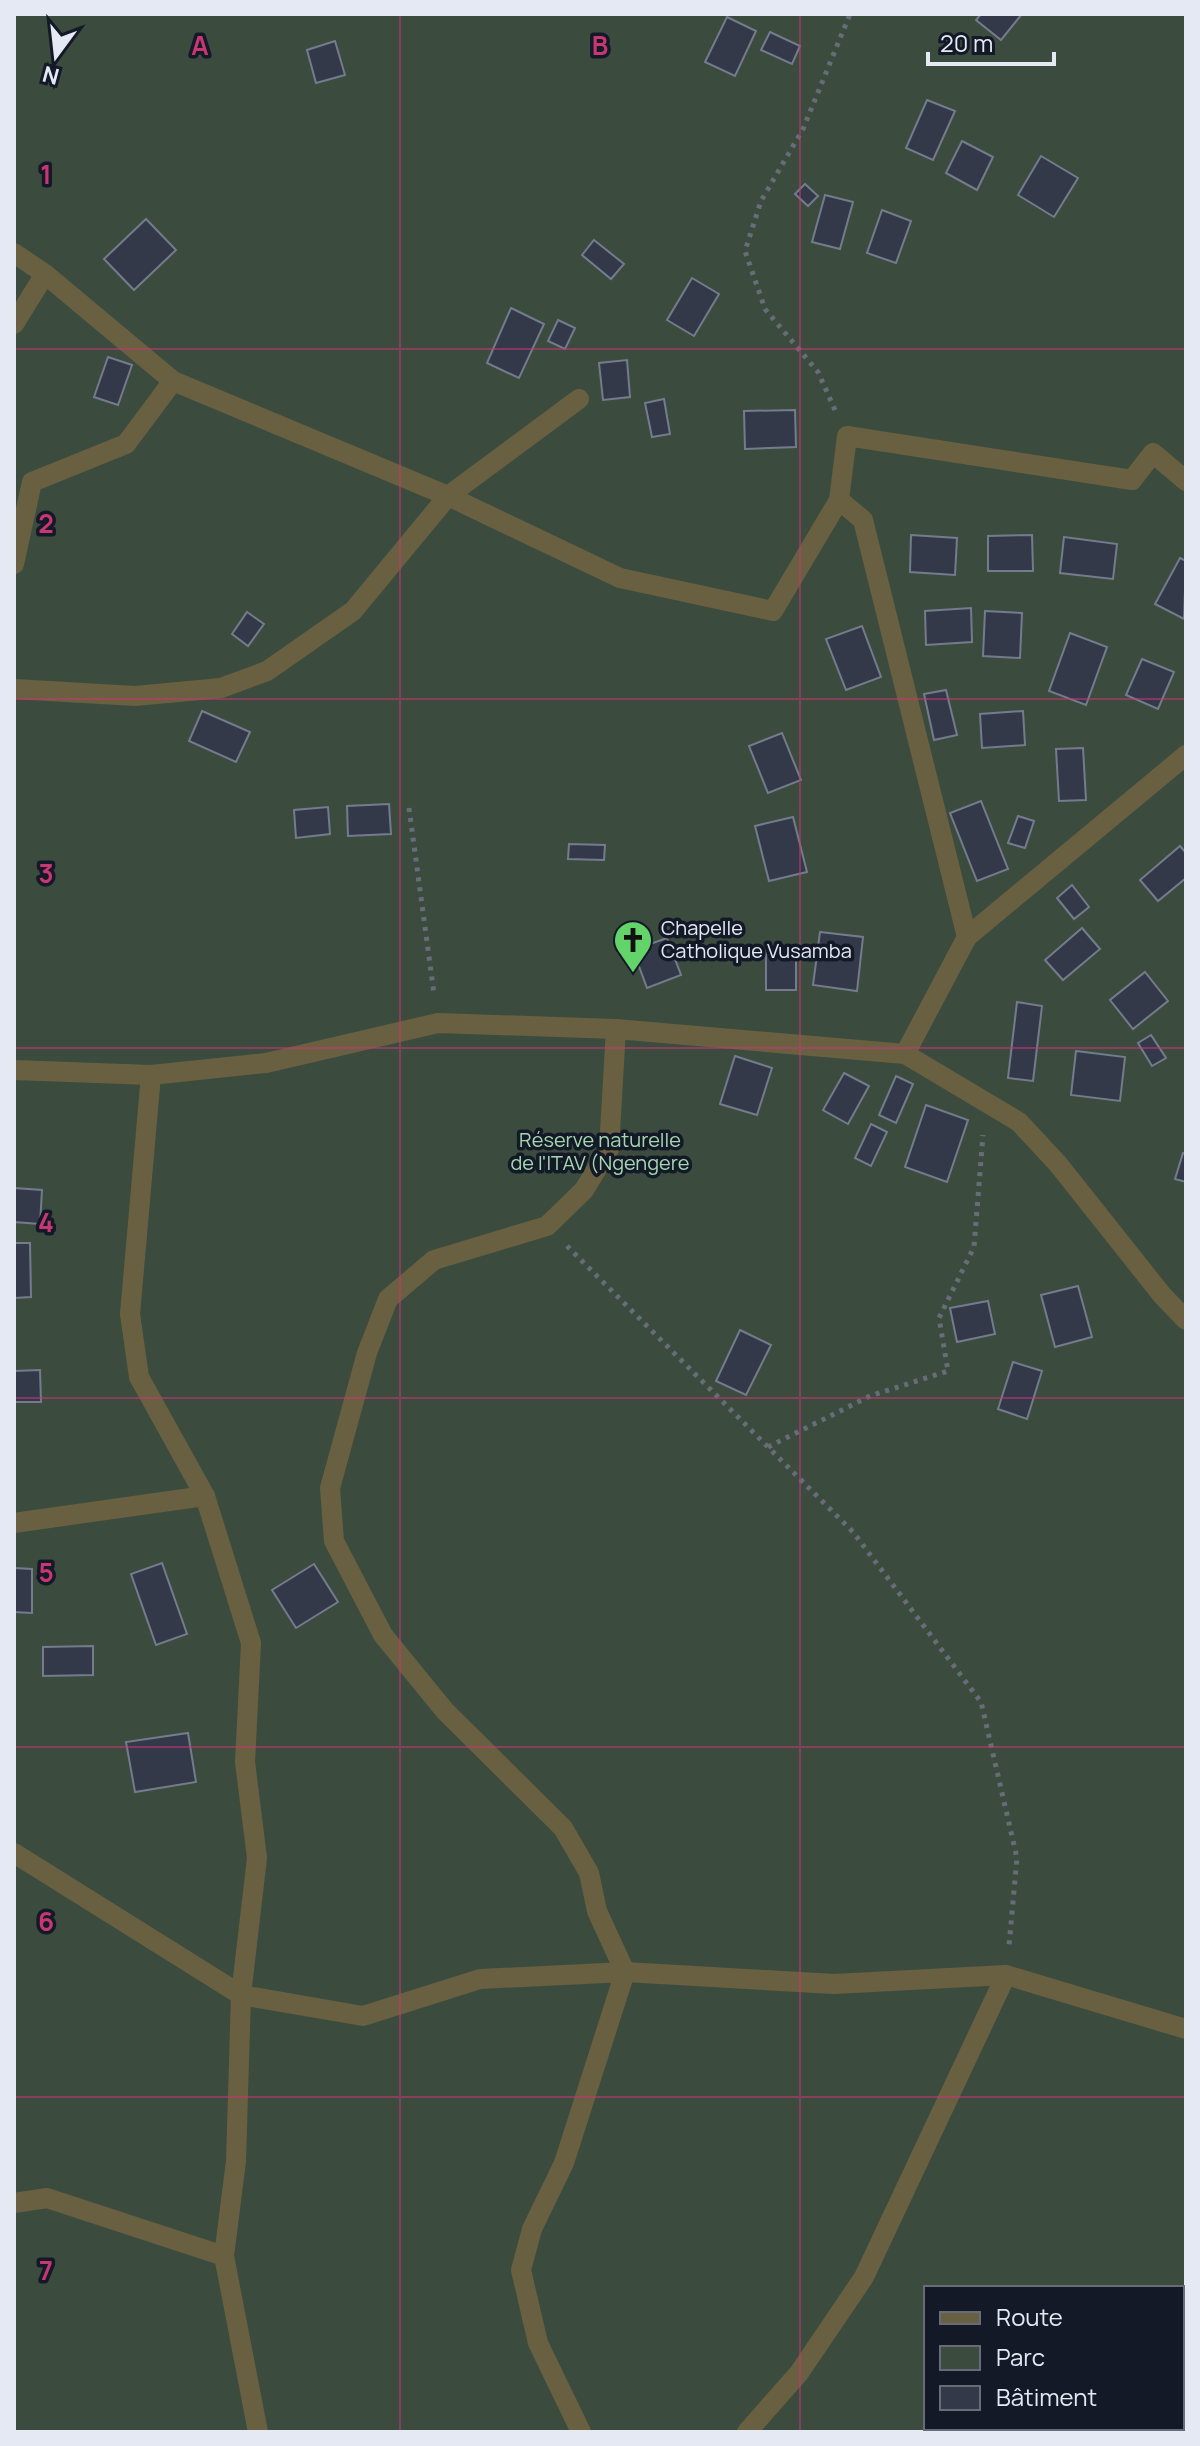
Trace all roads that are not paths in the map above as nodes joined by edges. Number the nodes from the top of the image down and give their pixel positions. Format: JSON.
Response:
{"nodes":[{"id":1,"x":14,"y":253,"type":"edge"},
{"id":2,"x":45,"y":274,"type":"junction"},
{"id":3,"x":14,"y":324,"type":"edge"},
{"id":4,"x":173,"y":381,"type":"junction"},
{"id":5,"x":579,"y":399,"type":"dead end"},
{"id":6,"x":23,"y":480,"type":"edge"},
{"id":7,"x":1186,"y":481,"type":"edge"},
{"id":8,"x":448,"y":496,"type":"junction"},
{"id":9,"x":839,"y":500,"type":"junction"},
{"id":10,"x":14,"y":564,"type":"edge"},
{"id":11,"x":14,"y":689,"type":"edge"},
{"id":12,"x":1186,"y":755,"type":"edge"},
{"id":13,"x":967,"y":937,"type":"junction"},
{"id":14,"x":616,"y":1029,"type":"junction"},
{"id":15,"x":905,"y":1054,"type":"junction"},
{"id":16,"x":14,"y":1070,"type":"edge"},
{"id":17,"x":151,"y":1075,"type":"junction"},
{"id":18,"x":1186,"y":1320,"type":"edge"},
{"id":19,"x":205,"y":1496,"type":"junction"},
{"id":20,"x":14,"y":1523,"type":"edge"},
{"id":21,"x":14,"y":1853,"type":"edge"},
{"id":22,"x":625,"y":1972,"type":"junction"},
{"id":23,"x":1006,"y":1975,"type":"junction"},
{"id":24,"x":241,"y":1995,"type":"junction"},
{"id":25,"x":1186,"y":2029,"type":"edge"},
{"id":26,"x":14,"y":2203,"type":"edge"},
{"id":27,"x":224,"y":2256,"type":"junction"},
{"id":28,"x":258,"y":2432,"type":"edge"},
{"id":29,"x":581,"y":2432,"type":"edge"},
{"id":30,"x":747,"y":2432,"type":"edge"}],
"edges":[{"from":1,"to":2,"type":"street"},
{"from":2,"to":3,"type":"street"},
{"from":2,"to":4,"type":"street"},
{"from":4,"to":6,"type":"street"},
{"from":4,"to":8,"type":"street"},
{"from":5,"to":8,"type":"street"},
{"from":6,"to":10,"type":"street"},
{"from":7,"to":9,"type":"street"},
{"from":8,"to":9,"type":"street"},
{"from":8,"to":11,"type":"street"},
{"from":9,"to":13,"type":"street"},
{"from":12,"to":13,"type":"street"},
{"from":13,"to":15,"type":"street"},
{"from":14,"to":15,"type":"street"},
{"from":14,"to":17,"type":"street"},
{"from":14,"to":22,"type":"street"},
{"from":15,"to":18,"type":"street"},
{"from":16,"to":17,"type":"street"},
{"from":17,"to":19,"type":"street"},
{"from":19,"to":20,"type":"street"},
{"from":19,"to":24,"type":"street"},
{"from":21,"to":24,"type":"street"},
{"from":22,"to":23,"type":"street"},
{"from":22,"to":24,"type":"street"},
{"from":22,"to":29,"type":"street"},
{"from":23,"to":25,"type":"street"},
{"from":23,"to":30,"type":"street"},
{"from":24,"to":27,"type":"street"},
{"from":26,"to":27,"type":"street"},
{"from":27,"to":28,"type":"street"}]}
